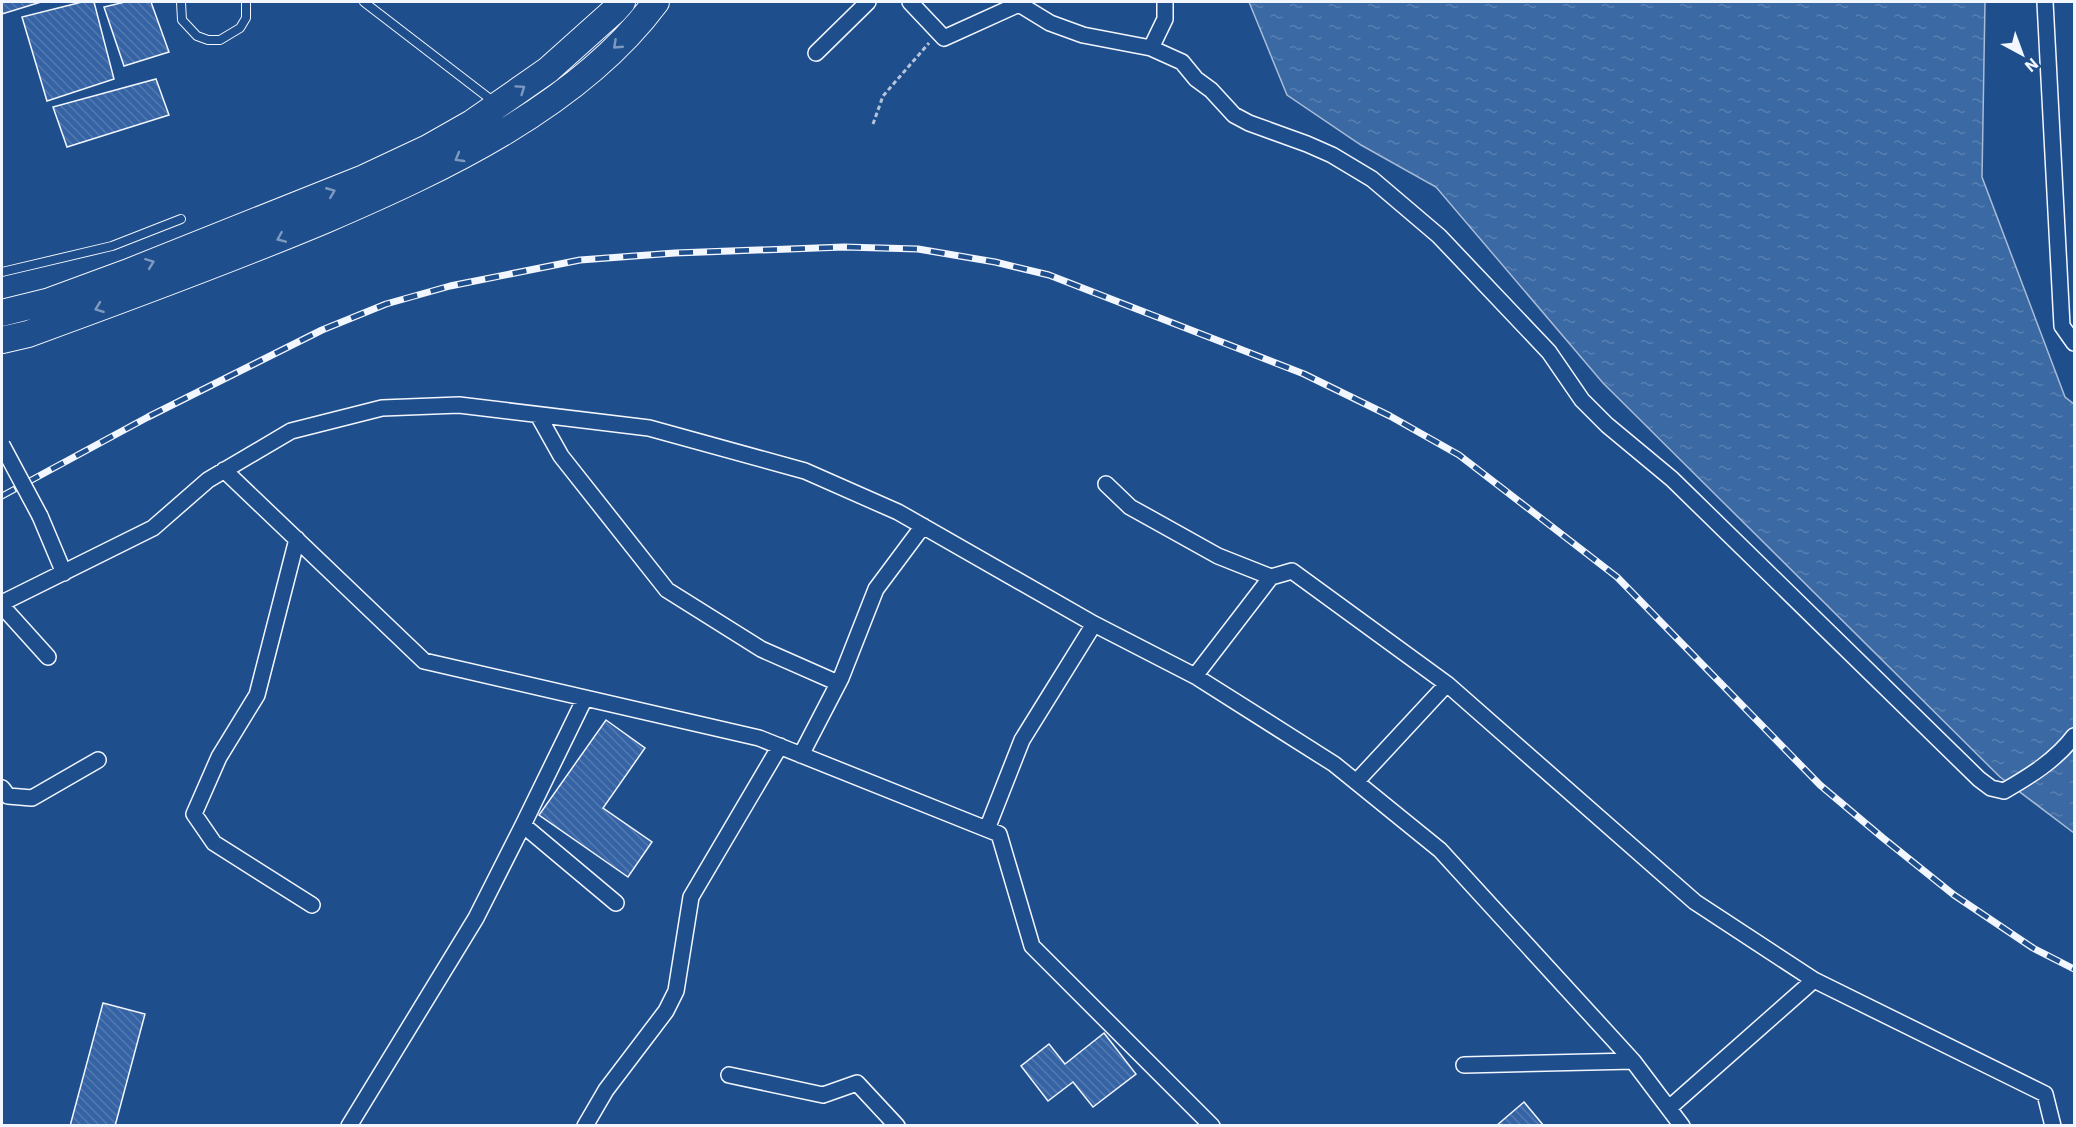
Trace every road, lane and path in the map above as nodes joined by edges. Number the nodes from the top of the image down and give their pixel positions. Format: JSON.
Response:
{"nodes":[{"id":1,"x":181,"y":2,"type":"edge"},
{"id":2,"x":246,"y":2,"type":"edge"},
{"id":3,"x":364,"y":2,"type":"edge"},
{"id":4,"x":622,"y":2,"type":"edge"},
{"id":5,"x":656,"y":2,"type":"edge"},
{"id":6,"x":868,"y":2,"type":"edge"},
{"id":7,"x":910,"y":2,"type":"edge"},
{"id":8,"x":1165,"y":2,"type":"edge"},
{"id":9,"x":2045,"y":2,"type":"edge"},
{"id":10,"x":1020,"y":3,"type":"edge"},
{"id":11,"x":944,"y":38,"type":"junction"},
{"id":12,"x":1150,"y":48,"type":"junction"},
{"id":13,"x":816,"y":53,"type":"dead end"},
{"id":14,"x":498,"y":105,"type":"junction"},
{"id":15,"x":873,"y":124,"type":"dead end"},
{"id":16,"x":181,"y":219,"type":"dead end"},
{"id":17,"x":2,"y":272,"type":"edge"},
{"id":18,"x":2,"y":313,"type":"edge"},
{"id":19,"x":2,"y":340,"type":"edge"},
{"id":20,"x":2074,"y":343,"type":"edge"},
{"id":21,"x":538,"y":415,"type":"junction"},
{"id":22,"x":2,"y":445,"type":"edge"},
{"id":23,"x":224,"y":470,"type":"junction"},
{"id":24,"x":1106,"y":484,"type":"dead end"},
{"id":25,"x":923,"y":526,"type":"junction"},
{"id":26,"x":297,"y":539,"type":"junction"},
{"id":27,"x":64,"y":573,"type":"junction"},
{"id":28,"x":1271,"y":577,"type":"junction"},
{"id":29,"x":2,"y":605,"type":"edge"},
{"id":30,"x":1094,"y":624,"type":"junction"},
{"id":31,"x":48,"y":657,"type":"dead end"},
{"id":32,"x":1196,"y":676,"type":"junction"},
{"id":33,"x":838,"y":683,"type":"junction"},
{"id":34,"x":1448,"y":684,"type":"junction"},
{"id":35,"x":585,"y":698,"type":"junction"},
{"id":36,"x":2074,"y":736,"type":"edge"},
{"id":37,"x":780,"y":746,"type":"junction"},
{"id":38,"x":801,"y":755,"type":"junction"},
{"id":39,"x":98,"y":760,"type":"dead end"},
{"id":40,"x":1356,"y":782,"type":"junction"},
{"id":41,"x":2,"y":788,"type":"edge"},
{"id":42,"x":523,"y":825,"type":"junction"},
{"id":43,"x":987,"y":829,"type":"junction"},
{"id":44,"x":616,"y":903,"type":"dead end"},
{"id":45,"x":312,"y":905,"type":"dead end"},
{"id":46,"x":1814,"y":980,"type":"junction"},
{"id":47,"x":1633,"y":1061,"type":"junction"},
{"id":48,"x":1464,"y":1065,"type":"dead end"},
{"id":49,"x":729,"y":1075,"type":"dead end"},
{"id":50,"x":1669,"y":1108,"type":"junction"},
{"id":51,"x":349,"y":1125,"type":"edge"},
{"id":52,"x":585,"y":1125,"type":"edge"},
{"id":53,"x":897,"y":1125,"type":"edge"},
{"id":54,"x":1212,"y":1125,"type":"edge"},
{"id":55,"x":1682,"y":1125,"type":"edge"},
{"id":56,"x":2053,"y":1125,"type":"edge"}],
"edges":[{"from":1,"to":2,"type":"lane"},
{"from":3,"to":14,"type":"lane"},
{"from":14,"to":4,"type":"highway","one_way":true},
{"from":5,"to":19,"type":"highway","one_way":true},
{"from":6,"to":13,"type":"street"},
{"from":7,"to":11,"type":"street"},
{"from":8,"to":12,"type":"street"},
{"from":9,"to":20,"type":"street"},
{"from":10,"to":11,"type":"street"},
{"from":10,"to":12,"type":"street"},
{"from":11,"to":15,"type":"path"},
{"from":12,"to":36,"type":"street"},
{"from":18,"to":14,"type":"highway","one_way":true},
{"from":16,"to":17,"type":"lane"},
{"from":21,"to":23,"type":"street"},
{"from":21,"to":25,"type":"street"},
{"from":21,"to":33,"type":"street"},
{"from":22,"to":27,"type":"street","bridge":true},
{"from":23,"to":26,"type":"street"},
{"from":23,"to":27,"type":"street"},
{"from":24,"to":28,"type":"street"},
{"from":25,"to":30,"type":"street"},
{"from":25,"to":33,"type":"street"},
{"from":26,"to":35,"type":"street"},
{"from":26,"to":45,"type":"street"},
{"from":27,"to":29,"type":"street"},
{"from":28,"to":32,"type":"street"},
{"from":28,"to":34,"type":"street"},
{"from":29,"to":31,"type":"street"},
{"from":30,"to":32,"type":"street"},
{"from":30,"to":43,"type":"street"},
{"from":32,"to":40,"type":"street"},
{"from":33,"to":38,"type":"street"},
{"from":34,"to":40,"type":"street"},
{"from":34,"to":46,"type":"street"},
{"from":35,"to":37,"type":"street"},
{"from":35,"to":42,"type":"street"},
{"from":37,"to":38,"type":"street"},
{"from":37,"to":52,"type":"street"},
{"from":38,"to":43,"type":"street"},
{"from":39,"to":41,"type":"street"},
{"from":40,"to":47,"type":"street"},
{"from":42,"to":44,"type":"street"},
{"from":42,"to":51,"type":"street"},
{"from":43,"to":54,"type":"street"},
{"from":46,"to":50,"type":"street"},
{"from":46,"to":56,"type":"street"},
{"from":47,"to":48,"type":"street"},
{"from":47,"to":50,"type":"street"},
{"from":49,"to":53,"type":"street"},
{"from":50,"to":55,"type":"street"}]}
